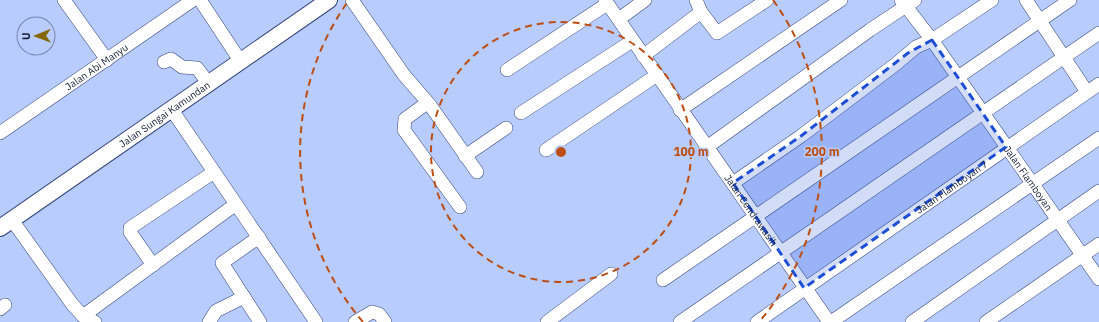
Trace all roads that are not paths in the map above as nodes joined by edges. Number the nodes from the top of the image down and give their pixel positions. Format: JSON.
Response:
{"nodes":[{"id":1,"x":64,"y":0,"type":"edge"},
{"id":2,"x":193,"y":0,"type":"edge"},
{"id":3,"x":200,"y":0,"type":"edge"},
{"id":4,"x":329,"y":0,"type":"edge"},
{"id":5,"x":352,"y":0,"type":"edge"},
{"id":6,"x":645,"y":0,"type":"edge"},
{"id":7,"x":696,"y":0,"type":"edge"},
{"id":8,"x":767,"y":0,"type":"edge"},
{"id":9,"x":841,"y":0,"type":"edge"},
{"id":10,"x":992,"y":0,"type":"edge"},
{"id":11,"x":1026,"y":0,"type":"edge"},
{"id":12,"x":1070,"y":0,"type":"edge"},
{"id":13,"x":606,"y":2,"type":"edge"},
{"id":14,"x":907,"y":2,"type":"edge"},
{"id":15,"x":701,"y":12,"type":"junction"},
{"id":16,"x":619,"y":18,"type":"junction"},
{"id":17,"x":1040,"y":21,"type":"junction"},
{"id":18,"x":1099,"y":33,"type":"edge"},
{"id":19,"x":932,"y":40,"type":"junction"},
{"id":20,"x":632,"y":41,"type":"junction"},
{"id":21,"x":643,"y":56,"type":"junction"},
{"id":22,"x":1064,"y":58,"type":"junction"},
{"id":23,"x":107,"y":60,"type":"junction"},
{"id":24,"x":164,"y":62,"type":"dead end"},
{"id":25,"x":241,"y":62,"type":"junction"},
{"id":26,"x":507,"y":70,"type":"dead end"},
{"id":27,"x":657,"y":75,"type":"junction"},
{"id":28,"x":958,"y":77,"type":"junction"},
{"id":29,"x":209,"y":84,"type":"junction"},
{"id":30,"x":1099,"y":84,"type":"edge"},
{"id":31,"x":1087,"y":92,"type":"junction"},
{"id":32,"x":427,"y":103,"type":"junction"},
{"id":33,"x":172,"y":110,"type":"junction"},
{"id":34,"x":680,"y":110,"type":"junction"},
{"id":35,"x":521,"y":113,"type":"dead end"},
{"id":36,"x":983,"y":113,"type":"junction"},
{"id":37,"x":506,"y":128,"type":"dead end"},
{"id":38,"x":0,"y":133,"type":"edge"},
{"id":39,"x":1099,"y":138,"type":"edge"},
{"id":40,"x":707,"y":147,"type":"junction"},
{"id":41,"x":1006,"y":147,"type":"junction"},
{"id":42,"x":546,"y":150,"type":"dead end"},
{"id":43,"x":465,"y":156,"type":"junction"},
{"id":44,"x":214,"y":172,"type":"junction"},
{"id":45,"x":477,"y":172,"type":"dead end"},
{"id":46,"x":733,"y":183,"type":"junction"},
{"id":47,"x":1031,"y":184,"type":"junction"},
{"id":48,"x":1099,"y":190,"type":"edge"},
{"id":49,"x":236,"y":204,"type":"junction"},
{"id":50,"x":460,"y":207,"type":"dead end"},
{"id":51,"x":756,"y":217,"type":"junction"},
{"id":52,"x":1057,"y":220,"type":"junction"},
{"id":53,"x":6,"y":224,"type":"edge"},
{"id":54,"x":259,"y":237,"type":"junction"},
{"id":55,"x":1099,"y":244,"type":"edge"},
{"id":56,"x":781,"y":254,"type":"junction"},
{"id":57,"x":1082,"y":255,"type":"junction"},
{"id":58,"x":153,"y":264,"type":"junction"},
{"id":59,"x":611,"y":274,"type":"dead end"},
{"id":60,"x":1099,"y":279,"type":"edge"},
{"id":61,"x":663,"y":280,"type":"dead end"},
{"id":62,"x":804,"y":288,"type":"junction"},
{"id":63,"x":244,"y":297,"type":"junction"},
{"id":64,"x":83,"y":316,"type":"junction"},
{"id":65,"x":95,"y":322,"type":"edge"},
{"id":66,"x":209,"y":322,"type":"edge"},
{"id":67,"x":260,"y":322,"type":"edge"},
{"id":68,"x":316,"y":322,"type":"edge"},
{"id":69,"x":355,"y":322,"type":"edge"},
{"id":70,"x":385,"y":322,"type":"edge"},
{"id":71,"x":546,"y":322,"type":"edge"},
{"id":72,"x":680,"y":322,"type":"edge"},
{"id":73,"x":757,"y":322,"type":"edge"},
{"id":74,"x":830,"y":322,"type":"edge"},
{"id":75,"x":912,"y":322,"type":"edge"},
{"id":76,"x":986,"y":322,"type":"edge"}],
"edges":[{"from":1,"to":23,"type":"street"},
{"from":2,"to":23,"type":"street","name":"Jalan Abi Manyu"},
{"from":3,"to":25,"type":"street"},
{"from":4,"to":25,"type":"main road","name":"Jalan Sungai Kamundan"},
{"from":5,"to":32,"type":"street"},
{"from":6,"to":16,"type":"street"},
{"from":7,"to":15,"type":"street"},
{"from":8,"to":15,"type":"street"},
{"from":9,"to":34,"type":"street"},
{"from":10,"to":19,"type":"street"},
{"from":11,"to":17,"type":"street"},
{"from":12,"to":17,"type":"street"},
{"from":13,"to":16,"type":"street","name":"Jalan Cendrawasih"},
{"from":13,"to":26,"type":"street"},
{"from":14,"to":19,"type":"street","name":"Jalan Flamboyan"},
{"from":14,"to":40,"type":"street"},
{"from":15,"to":21,"type":"street"},
{"from":16,"to":20,"type":"street","name":"Jalan Cendrawasih"},
{"from":17,"to":22,"type":"street"},
{"from":17,"to":28,"type":"street"},
{"from":18,"to":22,"type":"street"},
{"from":19,"to":28,"type":"street","name":"Jalan Flamboyan"},
{"from":19,"to":46,"type":"street"},
{"from":20,"to":21,"type":"street","name":"Jalan Cendrawasih"},
{"from":20,"to":35,"type":"street"},
{"from":21,"to":27,"type":"street","name":"Jalan Cendrawasih"},
{"from":22,"to":31,"type":"street"},
{"from":22,"to":36,"type":"street"},
{"from":23,"to":38,"type":"street","name":"Jalan Abi Manyu"},
{"from":24,"to":29,"type":"street"},
{"from":25,"to":29,"type":"main road","name":"Jalan Sungai Kamundan"},
{"from":27,"to":34,"type":"street","name":"Jalan Cendrawasih"},
{"from":27,"to":42,"type":"street"},
{"from":28,"to":36,"type":"street","name":"Jalan Flamboyan"},
{"from":28,"to":51,"type":"street"},
{"from":29,"to":33,"type":"main road","name":"Jalan Sungai Kamundan"},
{"from":30,"to":31,"type":"street","name":"Jalan Flamboyan 7"},
{"from":31,"to":41,"type":"street","name":"Jalan Flamboyan 7"},
{"from":32,"to":43,"type":"street"},
{"from":32,"to":50,"type":"street"},
{"from":33,"to":44,"type":"street"},
{"from":33,"to":53,"type":"main road","name":"Jalan Sungai Kamundan"},
{"from":34,"to":40,"type":"street","name":"Jalan Cendrawasih"},
{"from":36,"to":41,"type":"street","name":"Jalan Flamboyan"},
{"from":36,"to":56,"type":"street"},
{"from":37,"to":43,"type":"street"},
{"from":39,"to":47,"type":"street"},
{"from":40,"to":46,"type":"street","name":"Jalan Cendrawasih"},
{"from":41,"to":47,"type":"street","name":"Jalan Flamboyan"},
{"from":41,"to":62,"type":"street","name":"Jalan Flamboyan 7"},
{"from":43,"to":45,"type":"street"},
{"from":44,"to":49,"type":"street"},
{"from":44,"to":58,"type":"street"},
{"from":46,"to":51,"type":"street","name":"Jalan Cendrawasih"},
{"from":47,"to":52,"type":"street","name":"Jalan Flamboyan"},
{"from":47,"to":74,"type":"street"},
{"from":48,"to":52,"type":"street"},
{"from":49,"to":54,"type":"street"},
{"from":49,"to":58,"type":"street"},
{"from":51,"to":56,"type":"street","name":"Jalan Cendrawasih"},
{"from":51,"to":61,"type":"street"},
{"from":52,"to":57,"type":"street","name":"Jalan Flamboyan"},
{"from":52,"to":75,"type":"street"},
{"from":53,"to":64,"type":"street"},
{"from":54,"to":63,"type":"street"},
{"from":54,"to":68,"type":"street"},
{"from":55,"to":57,"type":"street"},
{"from":56,"to":62,"type":"street","name":"Jalan Cendrawasih"},
{"from":56,"to":72,"type":"street"},
{"from":57,"to":60,"type":"street","name":"Jalan Flamboyan"},
{"from":57,"to":76,"type":"street"},
{"from":58,"to":64,"type":"street"},
{"from":59,"to":71,"type":"street"},
{"from":62,"to":73,"type":"street","name":"Jalan Flamboyan 7"},
{"from":62,"to":74,"type":"street","name":"Jalan Cendrawasih"},
{"from":63,"to":66,"type":"street"},
{"from":63,"to":67,"type":"street"},
{"from":64,"to":65,"type":"street"},
{"from":69,"to":70,"type":"street"}]}
